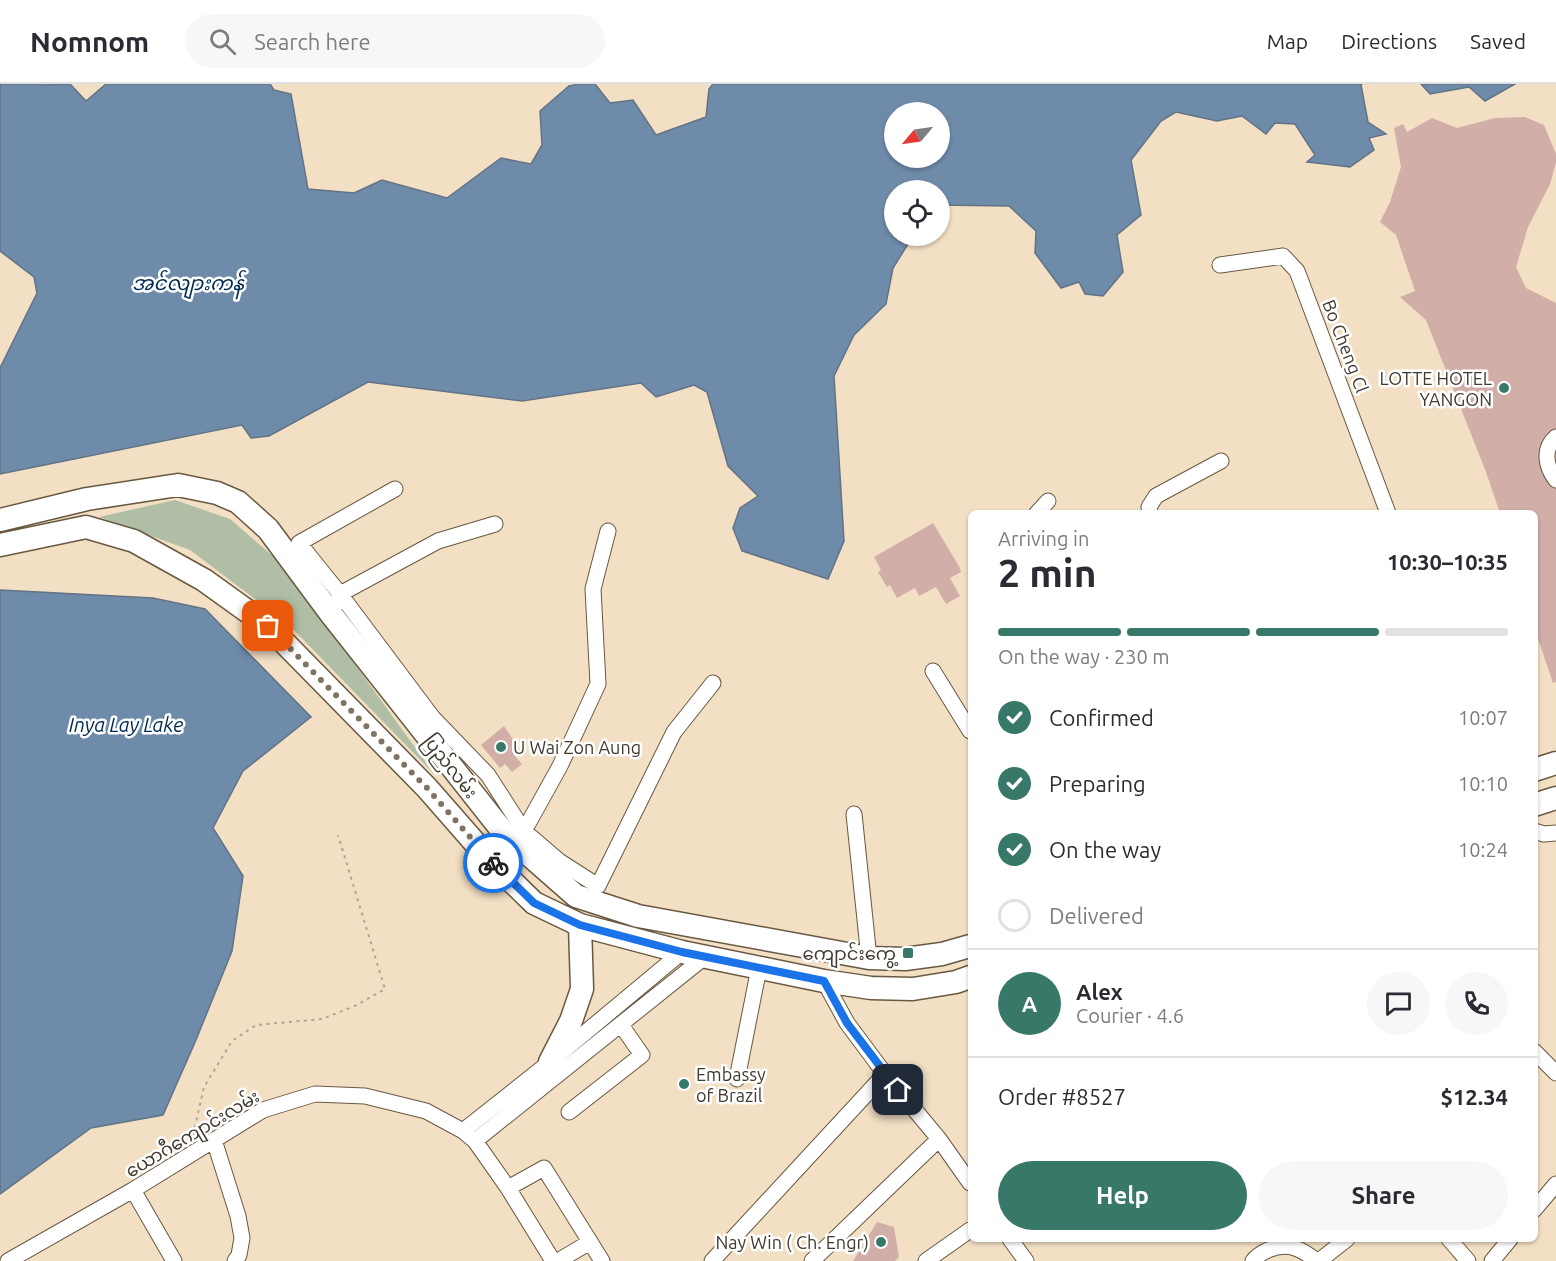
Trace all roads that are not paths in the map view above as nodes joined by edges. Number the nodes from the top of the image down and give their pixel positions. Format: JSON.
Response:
{"nodes":[{"id":1,"x":1220,"y":265,"type":"dead end"},
{"id":2,"x":1556,"y":437,"type":"edge"},
{"id":3,"x":1221,"y":461,"type":"dead end"},
{"id":4,"x":1556,"y":480,"type":"edge"},
{"id":5,"x":395,"y":489,"type":"dead end"},
{"id":6,"x":1048,"y":501,"type":"dead end"},
{"id":7,"x":1039,"y":510,"type":"edge"},
{"id":8,"x":1150,"y":510,"type":"edge"},
{"id":9,"x":1387,"y":510,"type":"edge"},
{"id":10,"x":0,"y":520,"type":"edge"},
{"id":11,"x":495,"y":524,"type":"dead end"},
{"id":12,"x":608,"y":531,"type":"dead end"},
{"id":13,"x":0,"y":545,"type":"edge"},
{"id":14,"x":336,"y":604,"type":"junction"},
{"id":15,"x":933,"y":671,"type":"dead end"},
{"id":16,"x":713,"y":683,"type":"dead end"},
{"id":17,"x":968,"y":728,"type":"edge"},
{"id":18,"x":1556,"y":763,"type":"edge"},
{"id":19,"x":1538,"y":769,"type":"edge"},
{"id":20,"x":1556,"y":798,"type":"edge"},
{"id":21,"x":1538,"y":804,"type":"edge"},
{"id":22,"x":854,"y":814,"type":"dead end"},
{"id":23,"x":524,"y":831,"type":"junction"},
{"id":24,"x":1538,"y":832,"type":"edge"},
{"id":25,"x":1556,"y":833,"type":"edge"},
{"id":26,"x":580,"y":925,"type":"junction"},
{"id":27,"x":688,"y":925,"type":"junction"},
{"id":28,"x":968,"y":947,"type":"edge"},
{"id":29,"x":682,"y":952,"type":"junction"},
{"id":30,"x":706,"y":956,"type":"junction"},
{"id":31,"x":869,"y":958,"type":"junction"},
{"id":32,"x":759,"y":968,"type":"junction"},
{"id":33,"x":968,"y":978,"type":"edge"},
{"id":34,"x":824,"y":981,"type":"junction"},
{"id":35,"x":621,"y":1025,"type":"junction"},
{"id":36,"x":1538,"y":1055,"type":"edge"},
{"id":37,"x":550,"y":1062,"type":"junction"},
{"id":38,"x":1556,"y":1073,"type":"edge"},
{"id":39,"x":885,"y":1074,"type":"junction"},
{"id":40,"x":737,"y":1079,"type":"dead end"},
{"id":41,"x":569,"y":1112,"type":"dead end"},
{"id":42,"x":469,"y":1136,"type":"junction"},
{"id":43,"x":939,"y":1139,"type":"junction"},
{"id":44,"x":214,"y":1140,"type":"junction"},
{"id":45,"x":968,"y":1180,"type":"edge"},
{"id":46,"x":1556,"y":1184,"type":"edge"},
{"id":47,"x":508,"y":1188,"type":"junction"},
{"id":48,"x":133,"y":1190,"type":"junction"},
{"id":49,"x":1538,"y":1205,"type":"edge"},
{"id":50,"x":968,"y":1231,"type":"edge"},
{"id":51,"x":590,"y":1242,"type":"junction"},
{"id":52,"x":1012,"y":1242,"type":"edge"},
{"id":53,"x":1343,"y":1242,"type":"edge"},
{"id":54,"x":1451,"y":1242,"type":"edge"},
{"id":55,"x":1508,"y":1242,"type":"edge"},
{"id":56,"x":1462,"y":1259,"type":"edge"},
{"id":57,"x":8,"y":1261,"type":"edge"},
{"id":58,"x":174,"y":1261,"type":"edge"},
{"id":59,"x":235,"y":1261,"type":"edge"},
{"id":60,"x":553,"y":1261,"type":"edge"},
{"id":61,"x":558,"y":1261,"type":"edge"},
{"id":62,"x":602,"y":1261,"type":"edge"},
{"id":63,"x":712,"y":1261,"type":"edge"},
{"id":64,"x":812,"y":1261,"type":"edge"},
{"id":65,"x":926,"y":1261,"type":"edge"},
{"id":66,"x":1026,"y":1261,"type":"edge"},
{"id":67,"x":1253,"y":1261,"type":"edge"},
{"id":68,"x":1318,"y":1261,"type":"edge"},
{"id":69,"x":1492,"y":1261,"type":"edge"}],
"edges":[{"from":1,"to":9,"type":"street","name":"Bo Cheng Cl"},
{"from":2,"to":4,"type":"street"},
{"from":3,"to":8,"type":"street"},
{"from":5,"to":14,"type":"street"},
{"from":6,"to":7,"type":"street"},
{"from":10,"to":14,"type":"highway","name":"ပြည်လမ်း"},
{"from":11,"to":14,"type":"street"},
{"from":12,"to":23,"type":"street"},
{"from":13,"to":26,"type":"highway","name":"ပြည်လမ်း"},
{"from":14,"to":23,"type":"street"},
{"from":14,"to":27,"type":"highway","name":"ပြည်လမ်း"},
{"from":15,"to":17,"type":"street"},
{"from":16,"to":23,"type":"street"},
{"from":18,"to":19,"type":"highway"},
{"from":20,"to":21,"type":"highway"},
{"from":22,"to":31,"type":"street"},
{"from":24,"to":25,"type":"street"},
{"from":26,"to":29,"type":"highway","name":"ပြည်လမ်း"},
{"from":26,"to":37,"type":"highway"},
{"from":27,"to":29,"type":"highway"},
{"from":27,"to":31,"type":"highway","name":"ပြည်လမ်း"},
{"from":28,"to":31,"type":"highway","name":"ပြည်လမ်း"},
{"from":29,"to":30,"type":"highway","name":"ပြည်လမ်း"},
{"from":29,"to":37,"type":"street"},
{"from":30,"to":32,"type":"highway","name":"ပြည်လမ်း"},
{"from":30,"to":35,"type":"street"},
{"from":32,"to":34,"type":"highway","name":"ပြည်လမ်း"},
{"from":32,"to":40,"type":"street"},
{"from":33,"to":34,"type":"highway","name":"ပြည်လမ်း"},
{"from":34,"to":39,"type":"street"},
{"from":35,"to":41,"type":"street"},
{"from":35,"to":42,"type":"street"},
{"from":36,"to":38,"type":"street"},
{"from":37,"to":42,"type":"street"},
{"from":39,"to":43,"type":"street"},
{"from":39,"to":63,"type":"street"},
{"from":42,"to":44,"type":"street","name":"ယောဂီကျောင်းလမ်း"},
{"from":42,"to":47,"type":"street","name":"ယောဂီကျောင်းလမ်း"},
{"from":43,"to":45,"type":"street"},
{"from":43,"to":64,"type":"street"},
{"from":44,"to":48,"type":"street","name":"ယောဂီကျောင်းလမ်း"},
{"from":44,"to":59,"type":"street"},
{"from":46,"to":49,"type":"street"},
{"from":47,"to":51,"type":"street"},
{"from":47,"to":60,"type":"street","name":"ယောဂီကျောင်းလမ်း"},
{"from":48,"to":57,"type":"street","name":"ယောဂီကျောင်းလမ်း"},
{"from":48,"to":58,"type":"street"},
{"from":50,"to":65,"type":"street"},
{"from":51,"to":61,"type":"street"},
{"from":51,"to":62,"type":"street"},
{"from":52,"to":66,"type":"street"},
{"from":53,"to":68,"type":"street"},
{"from":54,"to":56,"type":"street"},
{"from":55,"to":69,"type":"street"},
{"from":67,"to":68,"type":"street"}]}
